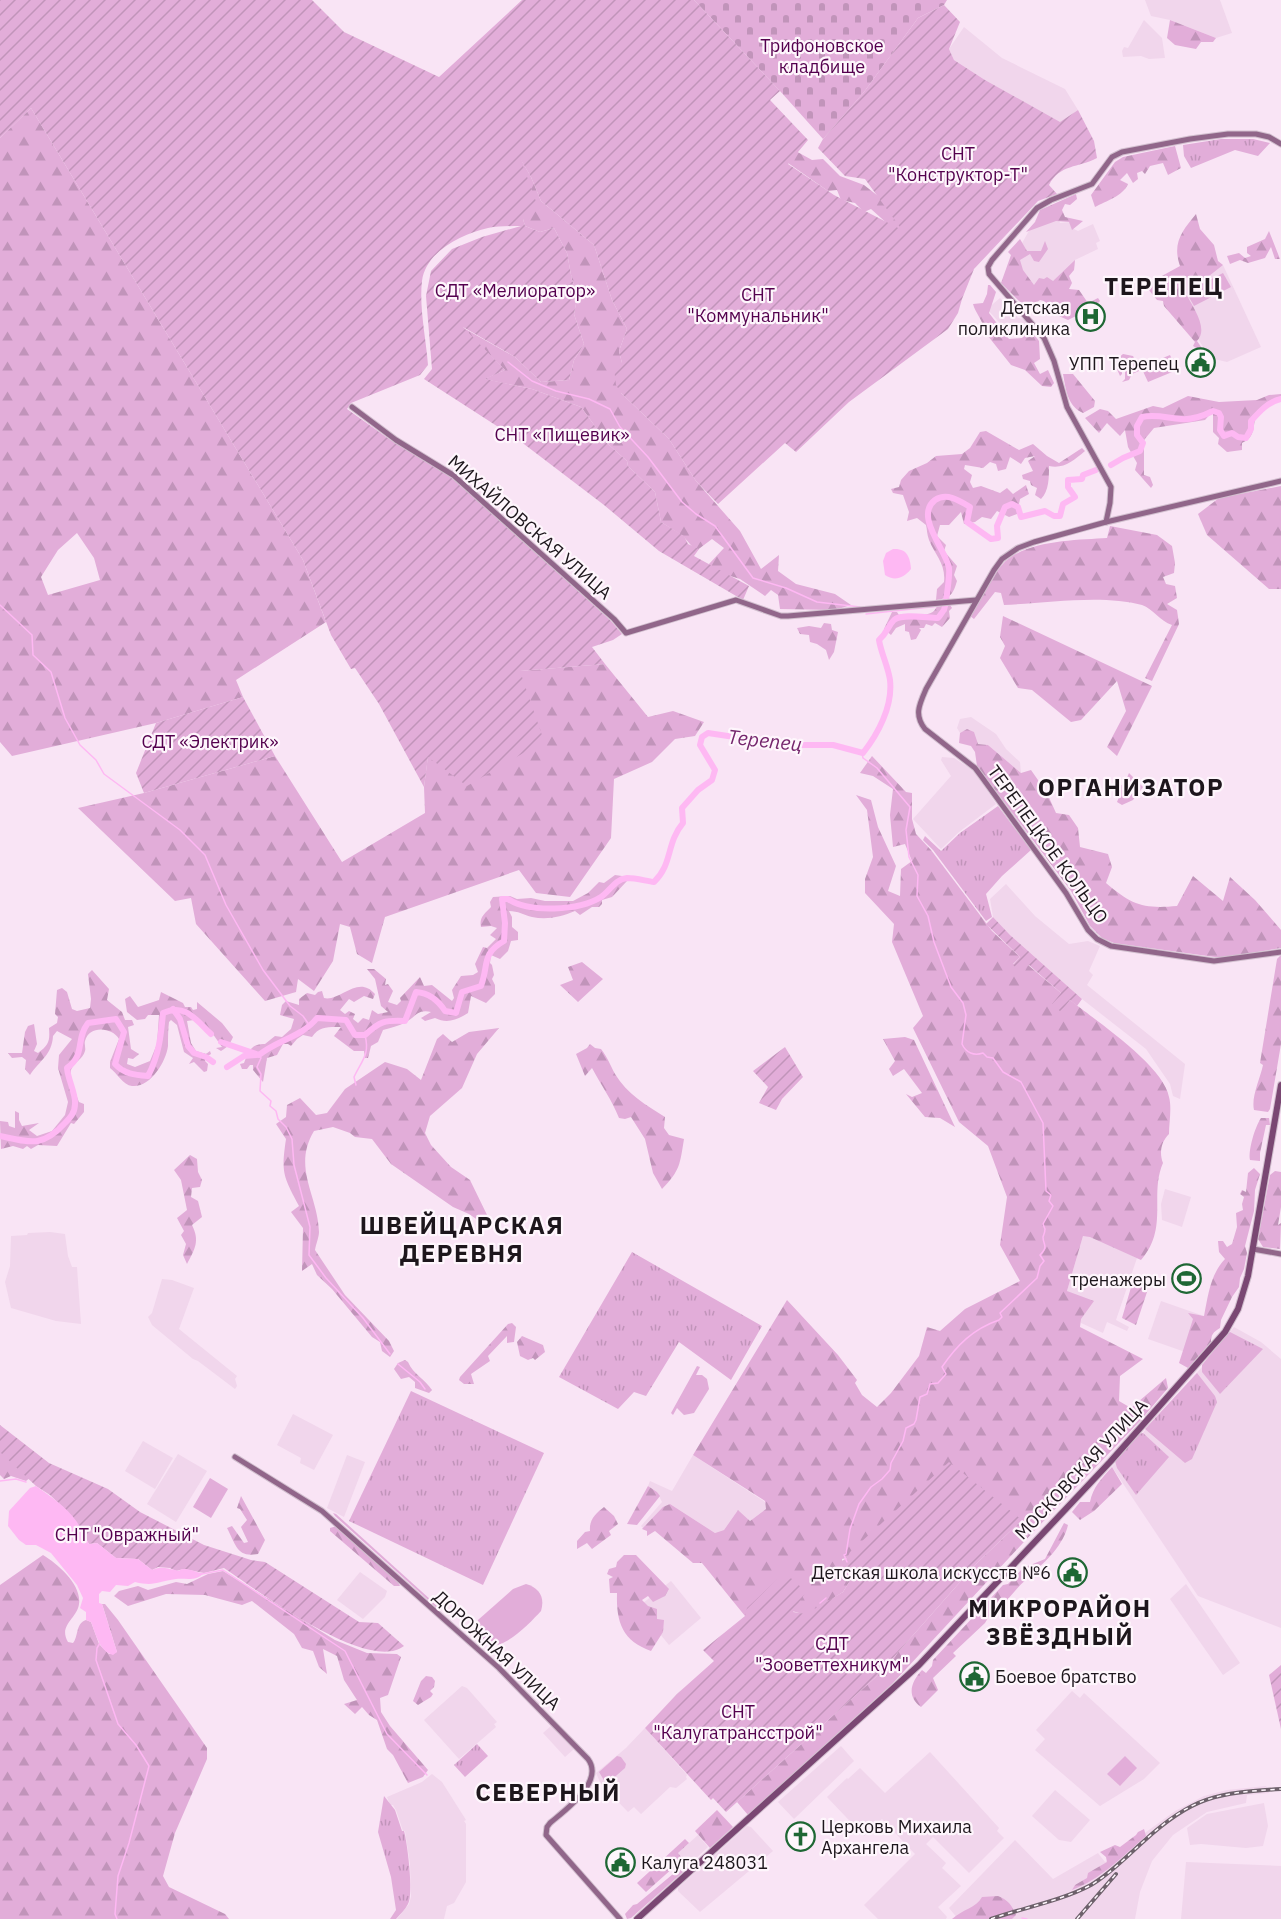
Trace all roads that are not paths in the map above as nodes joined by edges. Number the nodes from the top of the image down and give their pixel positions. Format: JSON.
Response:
{"nodes":[{"id":1,"x":1281,"y":144,"type":"edge"},
{"id":2,"x":352,"y":407,"type":"dead end"},
{"id":3,"x":1281,"y":481,"type":"edge"},
{"id":4,"x":1107,"y":522,"type":"junction"},
{"id":5,"x":976,"y":600,"type":"junction"},
{"id":6,"x":1281,"y":952,"type":"edge"},
{"id":7,"x":1281,"y":1085,"type":"edge"},
{"id":8,"x":1253,"y":1249,"type":"junction"},
{"id":9,"x":1281,"y":1254,"type":"edge"},
{"id":10,"x":235,"y":1457,"type":"dead end"},
{"id":11,"x":620,"y":1919,"type":"edge"},
{"id":12,"x":637,"y":1919,"type":"edge"}],
"edges":[{"from":1,"to":4,"type":"street"},
{"from":2,"to":5,"type":"street","name":"МИХАЙЛОВСКАЯ УЛИЦА"},
{"from":3,"to":4,"type":"street","name":"ТЕРЕПЕЦКОЕ КОЛЬЦО"},
{"from":4,"to":5,"type":"street","name":"ТЕРЕПЕЦКОЕ КОЛЬЦО"},
{"from":5,"to":6,"type":"street","name":"ТЕРЕПЕЦКОЕ КОЛЬЦО"},
{"from":7,"to":8,"type":"main road","name":"МОСКОВСКАЯ УЛИЦА"},
{"from":8,"to":9,"type":"street"},
{"from":8,"to":12,"type":"main road","name":"МОСКОВСКАЯ УЛИЦА"},
{"from":10,"to":11,"type":"street","name":"ДОРОЖНАЯ УЛИЦА"}]}
